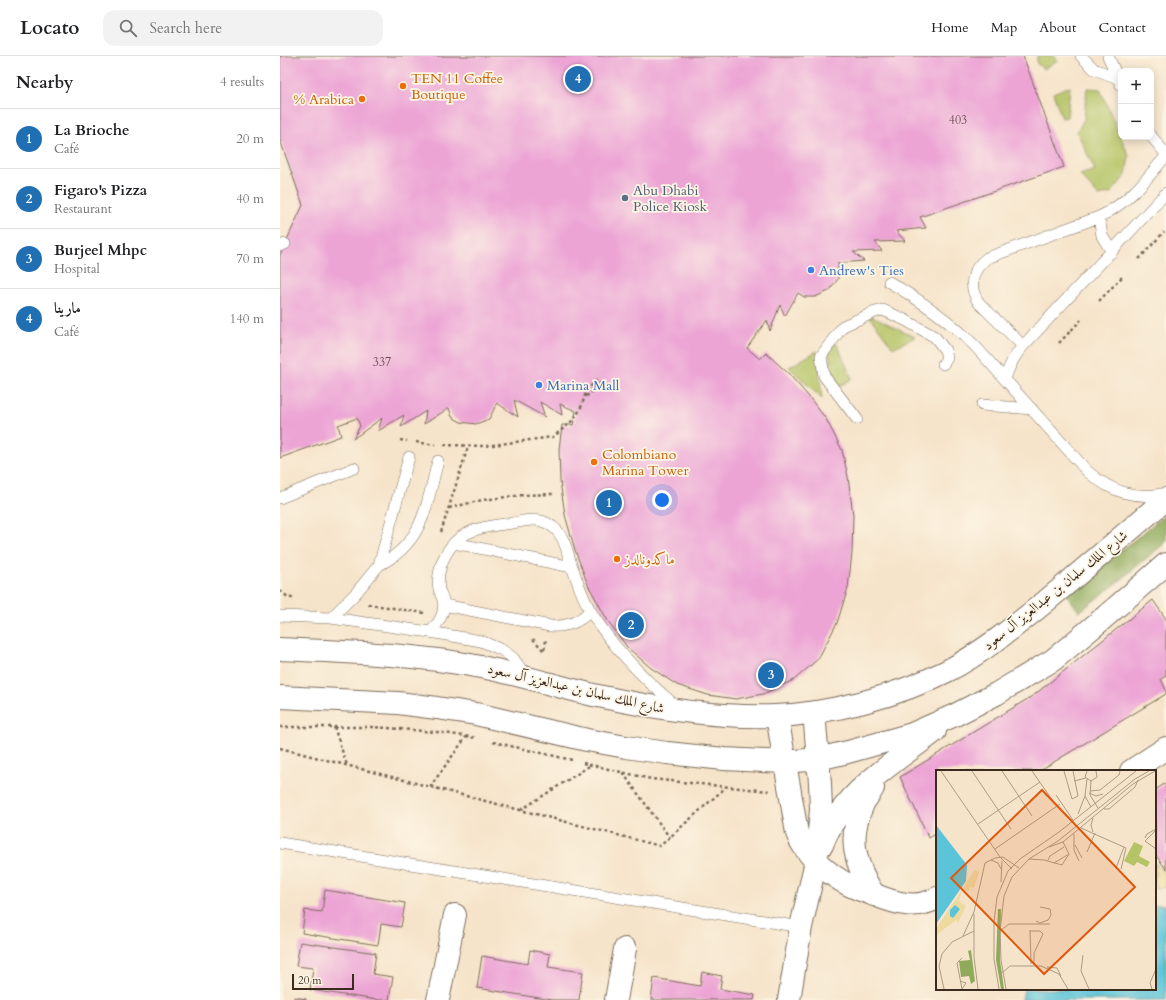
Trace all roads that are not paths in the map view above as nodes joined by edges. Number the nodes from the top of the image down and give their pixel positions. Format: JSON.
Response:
{"nodes":[{"id":1,"x":1081,"y":56,"type":"edge"},
{"id":2,"x":1108,"y":56,"type":"edge"},
{"id":3,"x":1118,"y":80,"type":"edge"},
{"id":4,"x":1118,"y":81,"type":"edge"},
{"id":5,"x":1154,"y":140,"type":"edge"},
{"id":6,"x":1166,"y":155,"type":"edge"},
{"id":7,"x":1166,"y":193,"type":"edge"},
{"id":8,"x":1099,"y":217,"type":"junction"},
{"id":9,"x":1112,"y":252,"type":"junction"},
{"id":10,"x":889,"y":282,"type":"dead end"},
{"id":11,"x":1022,"y":346,"type":"junction"},
{"id":12,"x":943,"y":364,"type":"dead end"},
{"id":13,"x":1005,"y":379,"type":"junction"},
{"id":14,"x":982,"y":405,"type":"dead end"},
{"id":15,"x":1032,"y":409,"type":"junction"},
{"id":16,"x":857,"y":419,"type":"dead end"},
{"id":17,"x":409,"y":457,"type":"dead end"},
{"id":18,"x":438,"y":461,"type":"dead end"},
{"id":19,"x":354,"y":468,"type":"dead end"},
{"id":20,"x":1166,"y":493,"type":"edge"},
{"id":21,"x":280,"y":498,"type":"edge"},
{"id":22,"x":1166,"y":498,"type":"edge"},
{"id":23,"x":454,"y":543,"type":"junction"},
{"id":24,"x":1166,"y":564,"type":"edge"},
{"id":25,"x":379,"y":565,"type":"junction"},
{"id":26,"x":572,"y":567,"type":"junction"},
{"id":27,"x":444,"y":606,"type":"junction"},
{"id":28,"x":590,"y":611,"type":"junction"},
{"id":29,"x":280,"y":616,"type":"edge"},
{"id":30,"x":331,"y":618,"type":"junction"},
{"id":31,"x":430,"y":632,"type":"junction"},
{"id":32,"x":280,"y":649,"type":"edge"},
{"id":33,"x":527,"y":677,"type":"junction"},
{"id":34,"x":280,"y":697,"type":"edge"},
{"id":35,"x":680,"y":711,"type":"junction"},
{"id":36,"x":814,"y":712,"type":"junction"},
{"id":37,"x":955,"y":715,"type":"junction"},
{"id":38,"x":777,"y":716,"type":"junction"},
{"id":39,"x":1166,"y":748,"type":"edge"},
{"id":40,"x":818,"y":759,"type":"junction"},
{"id":41,"x":785,"y":762,"type":"junction"},
{"id":42,"x":1133,"y":770,"type":"edge"},
{"id":43,"x":882,"y":771,"type":"junction"},
{"id":44,"x":280,"y":843,"type":"edge"},
{"id":45,"x":816,"y":860,"type":"junction"},
{"id":46,"x":874,"y":895,"type":"junction"},
{"id":47,"x":936,"y":898,"type":"edge"},
{"id":48,"x":455,"y":915,"type":"dead end"},
{"id":49,"x":801,"y":927,"type":"junction"},
{"id":50,"x":625,"y":949,"type":"dead end"},
{"id":51,"x":438,"y":1000,"type":"edge"},
{"id":52,"x":616,"y":1000,"type":"edge"},
{"id":53,"x":790,"y":1000,"type":"edge"}],
"edges":[{"from":1,"to":4,"type":"lane"},
{"from":2,"to":3,"type":"lane"},
{"from":5,"to":6,"type":"lane"},
{"from":6,"to":8,"type":"lane"},
{"from":7,"to":9,"type":"lane"},
{"from":8,"to":9,"type":"lane"},
{"from":8,"to":11,"type":"lane"},
{"from":9,"to":11,"type":"lane"},
{"from":10,"to":13,"type":"lane"},
{"from":11,"to":13,"type":"lane"},
{"from":12,"to":16,"type":"lane"},
{"from":13,"to":15,"type":"lane"},
{"from":14,"to":15,"type":"lane"},
{"from":15,"to":20,"type":"lane"},
{"from":17,"to":25,"type":"lane"},
{"from":18,"to":25,"type":"lane"},
{"from":19,"to":21,"type":"lane"},
{"from":22,"to":36,"type":"street","name":"شارع الملك سلمان بن عبدالعزيز آل سعود"},
{"from":23,"to":26,"type":"lane"},
{"from":23,"to":26,"type":"lane"},
{"from":23,"to":27,"type":"lane"},
{"from":24,"to":37,"type":"street"},
{"from":25,"to":30,"type":"lane"},
{"from":26,"to":28,"type":"lane"},
{"from":27,"to":28,"type":"lane"},
{"from":27,"to":31,"type":"lane"},
{"from":28,"to":35,"type":"lane"},
{"from":29,"to":30,"type":"lane"},
{"from":30,"to":31,"type":"lane"},
{"from":31,"to":33,"type":"lane"},
{"from":32,"to":33,"type":"street","name":"شارع الملك سلمان بن عبدالعزيز آل سعود"},
{"from":33,"to":35,"type":"street","name":"شارع الملك سلمان بن عبدالعزيز آل سعود"},
{"from":34,"to":41,"type":"street"},
{"from":35,"to":38,"type":"street","name":"شارع الملك سلمان بن عبدالعزيز آل سعود"},
{"from":36,"to":38,"type":"street","name":"شارع الملك سلمان بن عبدالعزيز آل سعود"},
{"from":36,"to":40,"type":"street"},
{"from":37,"to":40,"type":"street"},
{"from":37,"to":43,"type":"street"},
{"from":38,"to":41,"type":"street"},
{"from":39,"to":42,"type":"street"},
{"from":40,"to":41,"type":"street"},
{"from":40,"to":45,"type":"street"},
{"from":41,"to":45,"type":"street"},
{"from":43,"to":45,"type":"street"},
{"from":43,"to":46,"type":"street"},
{"from":44,"to":49,"type":"lane"},
{"from":45,"to":46,"type":"street"},
{"from":45,"to":49,"type":"street"},
{"from":46,"to":47,"type":"street"},
{"from":48,"to":51,"type":"street"},
{"from":49,"to":53,"type":"street"},
{"from":50,"to":52,"type":"street"}]}
